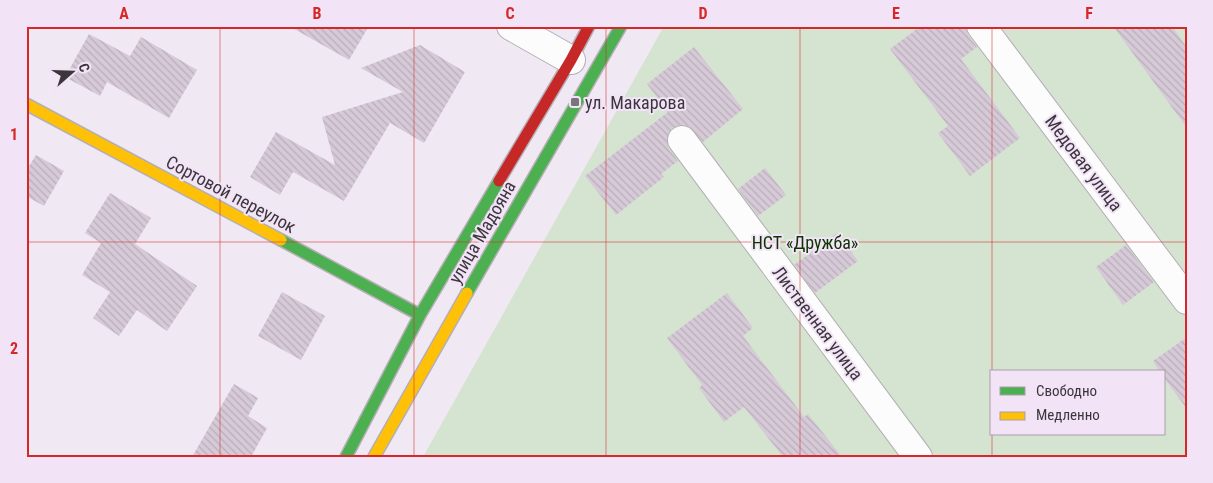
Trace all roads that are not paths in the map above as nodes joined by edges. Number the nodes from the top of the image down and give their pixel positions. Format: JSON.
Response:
{"nodes":[{"id":1,"x":511,"y":26,"type":"edge"},
{"id":2,"x":589,"y":26,"type":"edge"},
{"id":3,"x":621,"y":26,"type":"edge"},
{"id":4,"x":981,"y":26,"type":"edge"},
{"id":5,"x":571,"y":60,"type":"junction"},
{"id":6,"x":26,"y":104,"type":"edge"},
{"id":7,"x":682,"y":140,"type":"dead end"},
{"id":8,"x":1187,"y":300,"type":"edge"},
{"id":9,"x":420,"y":316,"type":"junction"},
{"id":10,"x":346,"y":457,"type":"edge"},
{"id":11,"x":374,"y":457,"type":"edge"},
{"id":12,"x":918,"y":457,"type":"edge"}],
"edges":[{"from":1,"to":5,"type":"street"},
{"from":2,"to":5,"type":"main road","name":"улица Мадояна"},
{"from":3,"to":11,"type":"main road","name":"улица Мадояна"},
{"from":4,"to":8,"type":"street","name":"Медовая улица"},
{"from":5,"to":9,"type":"main road","name":"улица Мадояна"},
{"from":6,"to":9,"type":"main road","name":"Сортовой переулок"},
{"from":7,"to":12,"type":"street","name":"Лиственная улица"},
{"from":9,"to":10,"type":"main road","name":"улица Мадояна"}]}
